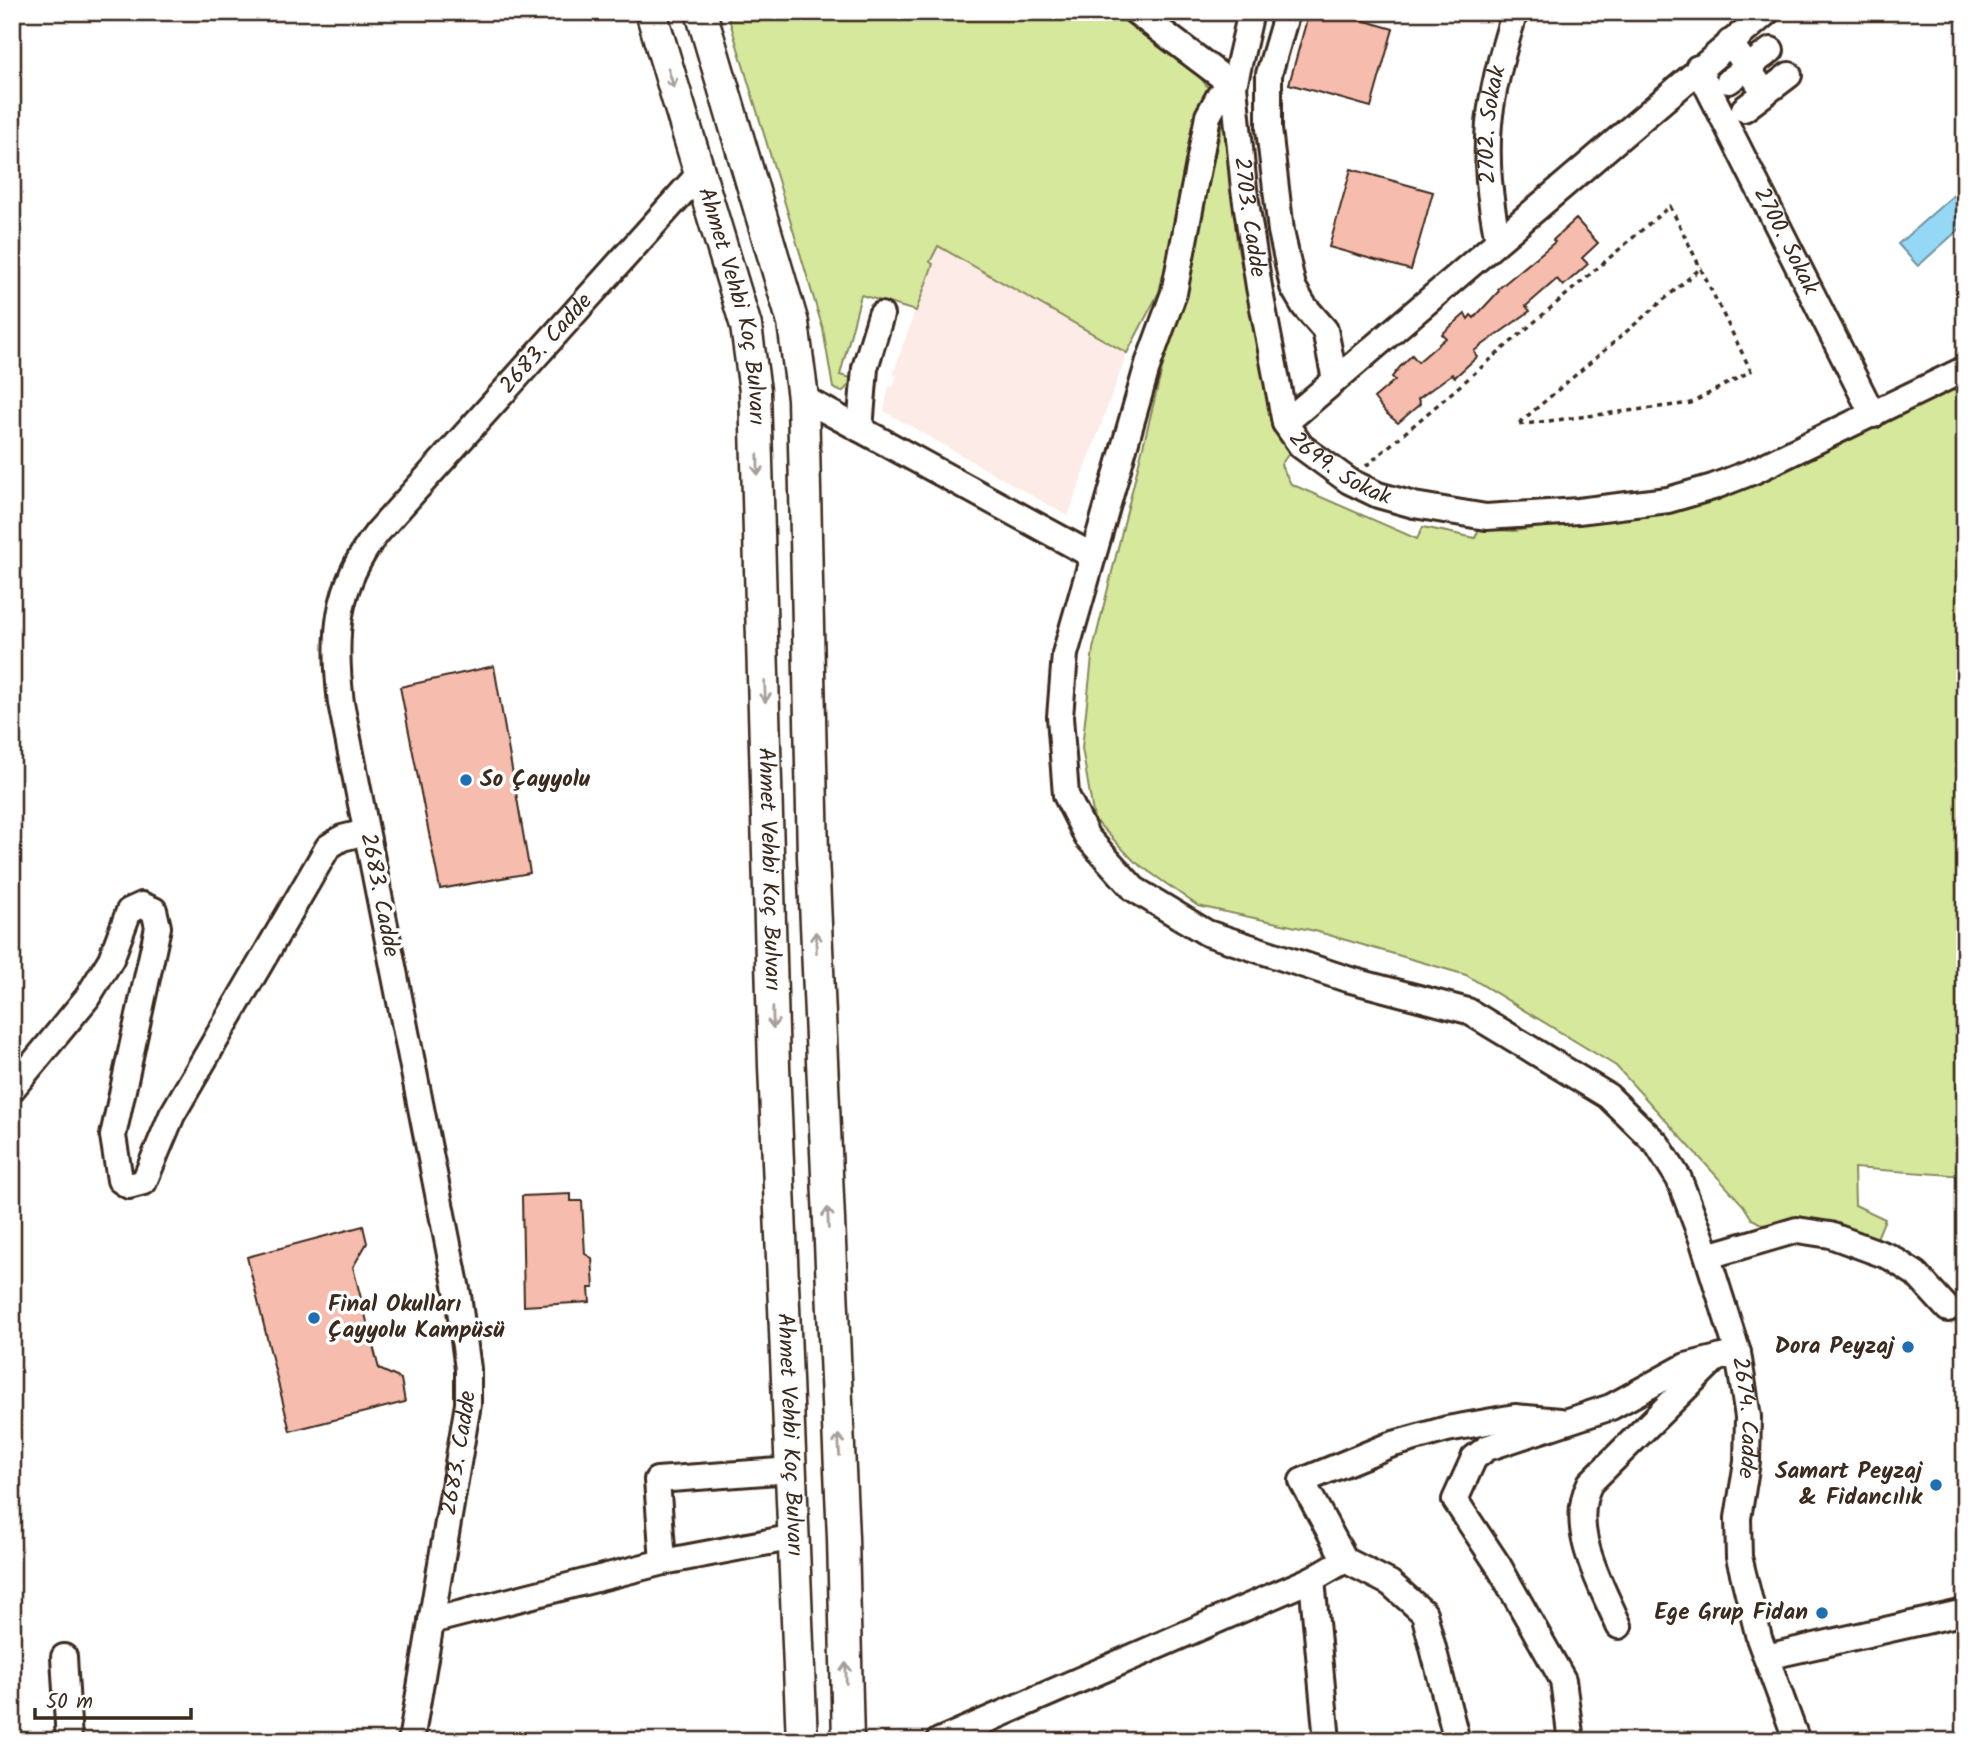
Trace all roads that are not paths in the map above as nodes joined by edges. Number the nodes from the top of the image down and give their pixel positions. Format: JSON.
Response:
{"nodes":[{"id":1,"x":652,"y":12,"type":"edge"},
{"id":2,"x":701,"y":12,"type":"edge"},
{"id":3,"x":1251,"y":12,"type":"edge"},
{"id":4,"x":1287,"y":12,"type":"edge"},
{"id":5,"x":1515,"y":12,"type":"edge"},
{"id":6,"x":1767,"y":12,"type":"edge"},
{"id":7,"x":1141,"y":14,"type":"edge"},
{"id":8,"x":1730,"y":42,"type":"junction"},
{"id":9,"x":1771,"y":50,"type":"dead end"},
{"id":10,"x":1698,"y":68,"type":"junction"},
{"id":11,"x":1738,"y":74,"type":"junction"},
{"id":12,"x":1789,"y":75,"type":"dead end"},
{"id":13,"x":1234,"y":86,"type":"junction"},
{"id":14,"x":1765,"y":93,"type":"junction"},
{"id":15,"x":1744,"y":109,"type":"dead end"},
{"id":16,"x":700,"y":173,"type":"junction"},
{"id":17,"x":1498,"y":240,"type":"junction"},
{"id":18,"x":881,"y":315,"type":"dead end"},
{"id":19,"x":1965,"y":369,"type":"edge"},
{"id":20,"x":1335,"y":380,"type":"junction"},
{"id":21,"x":803,"y":398,"type":"junction"},
{"id":22,"x":1873,"y":415,"type":"junction"},
{"id":23,"x":1285,"y":423,"type":"junction"},
{"id":24,"x":860,"y":429,"type":"junction"},
{"id":25,"x":1093,"y":556,"type":"junction"},
{"id":26,"x":366,"y":832,"type":"junction"},
{"id":27,"x":12,"y":1089,"type":"edge"},
{"id":28,"x":1708,"y":1256,"type":"junction"},
{"id":29,"x":1948,"y":1309,"type":"dead end"},
{"id":30,"x":1727,"y":1355,"type":"junction"},
{"id":31,"x":1572,"y":1422,"type":"junction"},
{"id":32,"x":792,"y":1470,"type":"junction"},
{"id":33,"x":795,"y":1537,"type":"junction"},
{"id":34,"x":1345,"y":1560,"type":"junction"},
{"id":35,"x":663,"y":1562,"type":"junction"},
{"id":36,"x":1312,"y":1579,"type":"junction"},
{"id":37,"x":1965,"y":1612,"type":"edge"},
{"id":38,"x":431,"y":1621,"type":"junction"},
{"id":39,"x":1619,"y":1626,"type":"dead end"},
{"id":40,"x":64,"y":1657,"type":"dead end"},
{"id":41,"x":1766,"y":1657,"type":"junction"},
{"id":42,"x":1796,"y":1740,"type":"edge"},
{"id":43,"x":69,"y":1741,"type":"edge"},
{"id":44,"x":411,"y":1741,"type":"edge"},
{"id":45,"x":802,"y":1741,"type":"edge"},
{"id":46,"x":848,"y":1741,"type":"edge"},
{"id":47,"x":939,"y":1741,"type":"edge"},
{"id":48,"x":1327,"y":1741,"type":"edge"},
{"id":49,"x":1457,"y":1741,"type":"edge"},
{"id":50,"x":1571,"y":1741,"type":"edge"}],
"edges":[{"from":1,"to":16,"type":"main road","name":"Ahmet Vehbi Koç Bulvarı","one_way":true},
{"from":2,"to":21,"type":"main road","name":"Ahmet Vehbi Koç Bulvarı"},
{"from":3,"to":13,"type":"street","name":"2703. Cadde"},
{"from":4,"to":20,"type":"street"},
{"from":5,"to":17,"type":"street","name":"2702. Sokak"},
{"from":6,"to":8,"type":"street","name":"2699. Sokak"},
{"from":7,"to":13,"type":"street"},
{"from":8,"to":10,"type":"street","name":"2699. Sokak"},
{"from":8,"to":11,"type":"street"},
{"from":9,"to":11,"type":"street"},
{"from":10,"to":17,"type":"street","name":"2699. Sokak"},
{"from":10,"to":22,"type":"street","name":"2700. Sokak"},
{"from":11,"to":14,"type":"street"},
{"from":12,"to":14,"type":"street"},
{"from":13,"to":23,"type":"street","name":"2703. Cadde"},
{"from":13,"to":25,"type":"street","name":"2674. Cadde"},
{"from":14,"to":15,"type":"street"},
{"from":16,"to":26,"type":"street","name":"2683. Cadde"},
{"from":16,"to":32,"type":"main road","name":"Ahmet Vehbi Koç Bulvarı","one_way":true},
{"from":17,"to":20,"type":"street","name":"2699. Sokak"},
{"from":18,"to":24,"type":"street"},
{"from":19,"to":22,"type":"street","name":"2699. Sokak"},
{"from":20,"to":23,"type":"street","name":"2699. Sokak"},
{"from":21,"to":24,"type":"street"},
{"from":46,"to":21,"type":"main road","name":"Ahmet Vehbi Koç Bulvarı","one_way":true},
{"from":22,"to":23,"type":"street","name":"2699. Sokak"},
{"from":24,"to":25,"type":"street"},
{"from":25,"to":28,"type":"street","name":"2674. Cadde"},
{"from":26,"to":27,"type":"street"},
{"from":26,"to":38,"type":"street","name":"2683. Cadde"},
{"from":28,"to":29,"type":"street"},
{"from":28,"to":30,"type":"street","name":"2674. Cadde"},
{"from":30,"to":31,"type":"street"},
{"from":30,"to":39,"type":"street"},
{"from":30,"to":41,"type":"street","name":"2674. Cadde"},
{"from":31,"to":34,"type":"street"},
{"from":31,"to":50,"type":"street"},
{"from":32,"to":33,"type":"main road","name":"Ahmet Vehbi Koç Bulvarı"},
{"from":32,"to":35,"type":"street"},
{"from":33,"to":35,"type":"street"},
{"from":33,"to":45,"type":"main road","name":"Ahmet Vehbi Koç Bulvarı"},
{"from":34,"to":36,"type":"street"},
{"from":34,"to":49,"type":"street"},
{"from":35,"to":38,"type":"street"},
{"from":36,"to":47,"type":"street"},
{"from":36,"to":48,"type":"street"},
{"from":37,"to":41,"type":"street"},
{"from":38,"to":44,"type":"street","name":"2683. Cadde"},
{"from":40,"to":43,"type":"street"},
{"from":41,"to":42,"type":"street","name":"2674. Cadde"}]}
